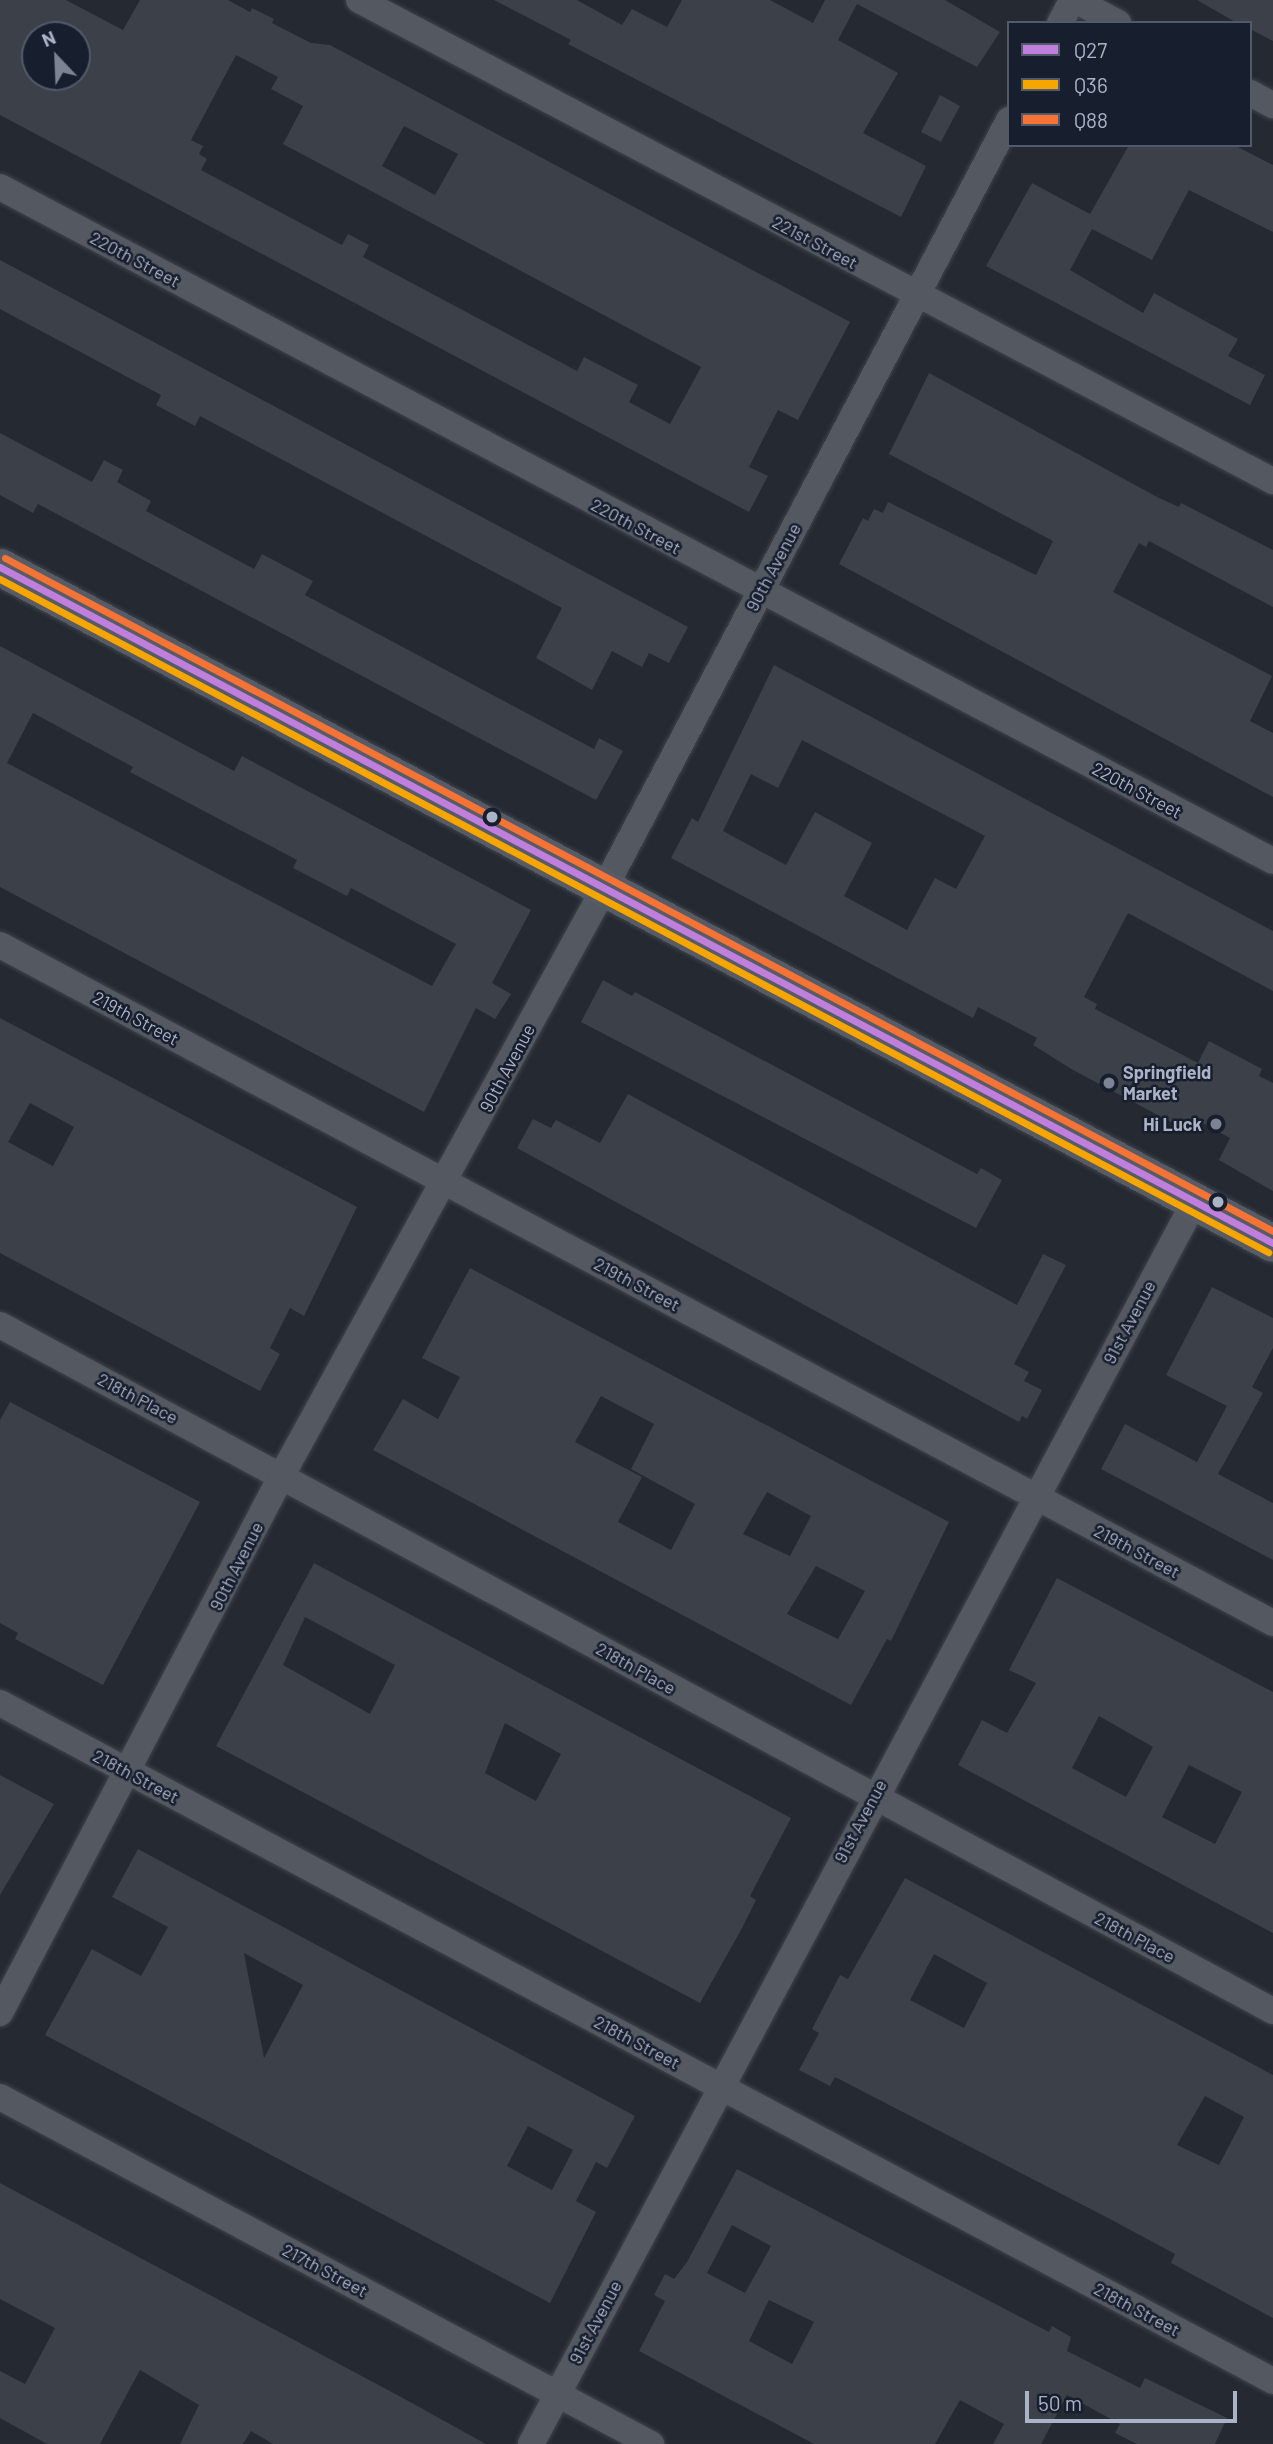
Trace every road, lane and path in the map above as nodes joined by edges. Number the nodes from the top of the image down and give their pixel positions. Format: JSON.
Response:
{"nodes":[{"id":1,"x":359,"y":0,"type":"edge"},
{"id":2,"x":1073,"y":0,"type":"edge"},
{"id":3,"x":1061,"y":21,"type":"edge"},
{"id":4,"x":1114,"y":21,"type":"edge"},
{"id":5,"x":1252,"y":94,"type":"edge"},
{"id":6,"x":1273,"y":105,"type":"edge"},
{"id":7,"x":1007,"y":124,"type":"edge"},
{"id":8,"x":0,"y":187,"type":"edge"},
{"id":9,"x":916,"y":296,"type":"junction"},
{"id":10,"x":1273,"y":481,"type":"edge"},
{"id":11,"x":0,"y":567,"type":"edge"},
{"id":12,"x":760,"y":592,"type":"junction"},
{"id":13,"x":1273,"y":861,"type":"edge"},
{"id":14,"x":605,"y":887,"type":"junction"},
{"id":15,"x":0,"y":945,"type":"edge"},
{"id":16,"x":446,"y":1182,"type":"junction"},
{"id":17,"x":1195,"y":1201,"type":"junction"},
{"id":18,"x":1273,"y":1243,"type":"edge"},
{"id":19,"x":0,"y":1325,"type":"edge"},
{"id":20,"x":282,"y":1475,"type":"junction"},
{"id":21,"x":1035,"y":1497,"type":"junction"},
{"id":22,"x":1273,"y":1623,"type":"edge"},
{"id":23,"x":0,"y":1703,"type":"edge"},
{"id":24,"x":130,"y":1773,"type":"junction"},
{"id":25,"x":872,"y":1797,"type":"junction"},
{"id":26,"x":1273,"y":2011,"type":"edge"},
{"id":27,"x":0,"y":2013,"type":"edge"},
{"id":28,"x":721,"y":2087,"type":"junction"},
{"id":29,"x":0,"y":2097,"type":"edge"},
{"id":30,"x":1273,"y":2381,"type":"edge"},
{"id":31,"x":557,"y":2394,"type":"junction"},
{"id":32,"x":531,"y":2444,"type":"edge"},
{"id":33,"x":651,"y":2444,"type":"edge"}],
"edges":[{"from":1,"to":9,"type":"street","name":"221st Street"},
{"from":2,"to":3,"type":"street"},
{"from":2,"to":4,"type":"street"},
{"from":5,"to":6,"type":"street"},
{"from":7,"to":9,"type":"street","name":"90th Avenue"},
{"from":8,"to":12,"type":"street","name":"220th Street"},
{"from":9,"to":10,"type":"street","name":"221st Street"},
{"from":9,"to":12,"type":"street","name":"90th Avenue"},
{"from":11,"to":14,"type":"main road"},
{"from":12,"to":13,"type":"street","name":"220th Street"},
{"from":12,"to":14,"type":"street","name":"90th Avenue"},
{"from":14,"to":16,"type":"street","name":"90th Avenue"},
{"from":14,"to":17,"type":"main road"},
{"from":15,"to":16,"type":"street","name":"219th Street"},
{"from":16,"to":20,"type":"street","name":"90th Avenue"},
{"from":16,"to":21,"type":"street","name":"219th Street"},
{"from":17,"to":18,"type":"main road"},
{"from":17,"to":21,"type":"street","name":"91st Avenue"},
{"from":19,"to":20,"type":"street","name":"218th Place"},
{"from":20,"to":24,"type":"street","name":"90th Avenue"},
{"from":20,"to":25,"type":"street","name":"218th Place"},
{"from":21,"to":22,"type":"street","name":"219th Street"},
{"from":21,"to":25,"type":"street","name":"91st Avenue"},
{"from":23,"to":24,"type":"street","name":"218th Street"},
{"from":24,"to":27,"type":"street","name":"90th Avenue"},
{"from":24,"to":28,"type":"street","name":"218th Street"},
{"from":25,"to":26,"type":"street","name":"218th Place"},
{"from":25,"to":28,"type":"street","name":"91st Avenue"},
{"from":28,"to":30,"type":"street","name":"218th Street"},
{"from":28,"to":31,"type":"street","name":"91st Avenue"},
{"from":29,"to":31,"type":"street","name":"217th Street"},
{"from":31,"to":32,"type":"street","name":"91st Avenue"},
{"from":31,"to":33,"type":"street","name":"217th Street"}]}
